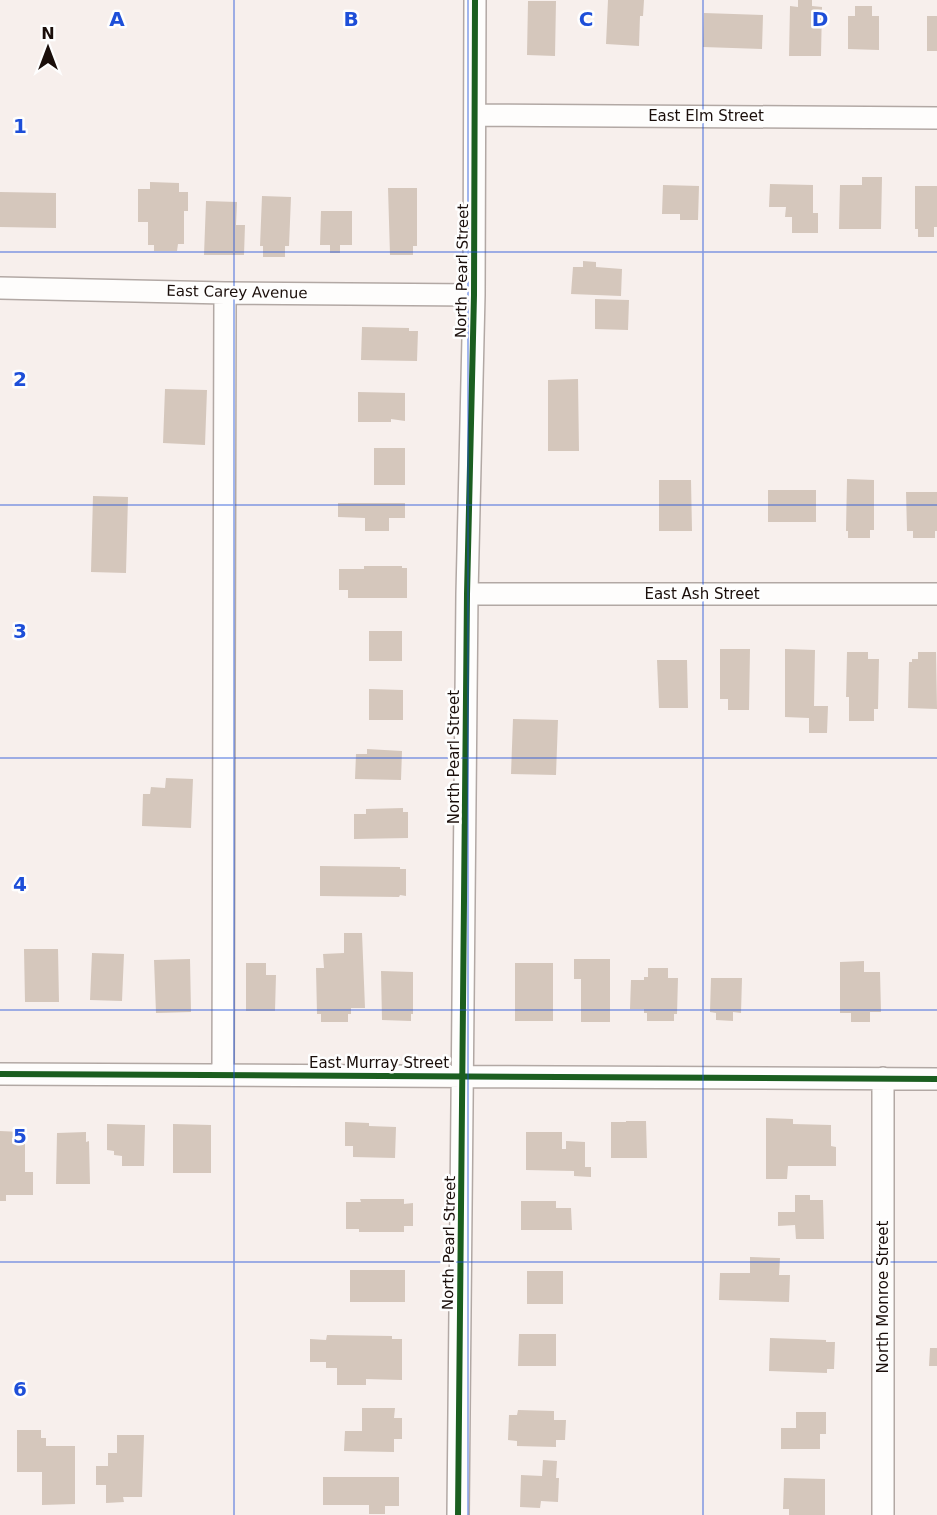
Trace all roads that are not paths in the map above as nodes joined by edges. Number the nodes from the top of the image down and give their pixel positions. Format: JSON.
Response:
{"nodes":[{"id":1,"x":476,"y":0,"type":"edge"},
{"id":2,"x":475,"y":115,"type":"junction"},
{"id":3,"x":937,"y":118,"type":"edge"},
{"id":4,"x":0,"y":288,"type":"edge"},
{"id":5,"x":225,"y":293,"type":"junction"},
{"id":6,"x":474,"y":295,"type":"junction"},
{"id":7,"x":467,"y":594,"type":"junction"},
{"id":8,"x":937,"y":594,"type":"edge"},
{"id":9,"x":0,"y":1074,"type":"edge"},
{"id":10,"x":223,"y":1074,"type":"junction"},
{"id":11,"x":464,"y":1076,"type":"junction"},
{"id":12,"x":883,"y":1078,"type":"junction"},
{"id":13,"x":937,"y":1079,"type":"edge"},
{"id":14,"x":458,"y":1515,"type":"edge"},
{"id":15,"x":883,"y":1515,"type":"edge"}],
"edges":[{"from":1,"to":2,"type":"street","name":"North Pearl Street"},
{"from":2,"to":3,"type":"street","name":"East Elm Street"},
{"from":2,"to":6,"type":"street","name":"North Pearl Street"},
{"from":4,"to":5,"type":"street","name":"East Carey Avenue"},
{"from":5,"to":6,"type":"street","name":"East Carey Avenue"},
{"from":5,"to":10,"type":"street"},
{"from":6,"to":7,"type":"street","name":"North Pearl Street"},
{"from":7,"to":8,"type":"street","name":"East Ash Street"},
{"from":7,"to":11,"type":"street","name":"North Pearl Street"},
{"from":9,"to":10,"type":"street","name":"East Murray Street"},
{"from":10,"to":11,"type":"street","name":"East Murray Street"},
{"from":11,"to":12,"type":"street","name":"East Murray Street"},
{"from":11,"to":14,"type":"street","name":"North Pearl Street"},
{"from":12,"to":13,"type":"street","name":"East Murray Street"},
{"from":12,"to":15,"type":"street","name":"North Monroe Street"}]}
